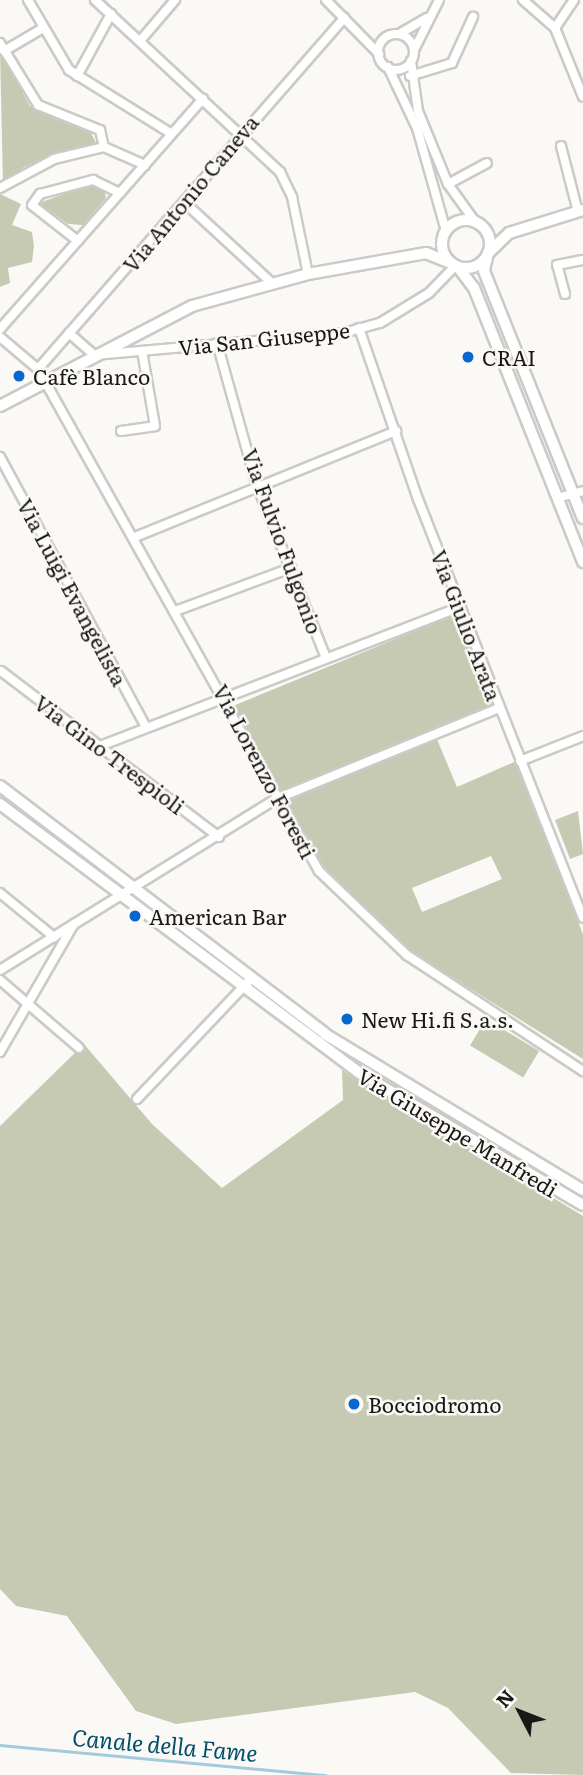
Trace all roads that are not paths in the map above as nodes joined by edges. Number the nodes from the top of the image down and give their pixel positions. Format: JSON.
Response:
{"nodes":[{"id":1,"x":28,"y":0,"type":"edge"},
{"id":2,"x":95,"y":0,"type":"edge"},
{"id":3,"x":175,"y":0,"type":"edge"},
{"id":4,"x":326,"y":0,"type":"edge"},
{"id":5,"x":439,"y":0,"type":"edge"},
{"id":6,"x":523,"y":0,"type":"edge"},
{"id":7,"x":574,"y":0,"type":"edge"},
{"id":8,"x":111,"y":14,"type":"junction"},
{"id":9,"x":429,"y":16,"type":"junction"},
{"id":10,"x":473,"y":17,"type":"dead end"},
{"id":11,"x":344,"y":18,"type":"junction"},
{"id":12,"x":555,"y":28,"type":"junction"},
{"id":13,"x":40,"y":30,"type":"junction"},
{"id":14,"x":363,"y":34,"type":"junction"},
{"id":15,"x":395,"y":35,"type":"junction"},
{"id":16,"x":140,"y":41,"type":"junction"},
{"id":17,"x":2,"y":47,"type":"edge"},
{"id":18,"x":414,"y":52,"type":"junction"},
{"id":19,"x":379,"y":54,"type":"junction"},
{"id":20,"x":411,"y":61,"type":"junction"},
{"id":21,"x":388,"y":67,"type":"junction"},
{"id":22,"x":77,"y":76,"type":"junction"},
{"id":23,"x":410,"y":76,"type":"junction"},
{"id":24,"x":583,"y":97,"type":"edge"},
{"id":25,"x":203,"y":99,"type":"junction"},
{"id":26,"x":172,"y":134,"type":"junction"},
{"id":27,"x":243,"y":134,"type":"junction"},
{"id":28,"x":561,"y":146,"type":"dead end"},
{"id":29,"x":104,"y":147,"type":"junction"},
{"id":30,"x":488,"y":163,"type":"dead end"},
{"id":31,"x":145,"y":165,"type":"junction"},
{"id":32,"x":448,"y":184,"type":"junction"},
{"id":33,"x":0,"y":188,"type":"edge"},
{"id":34,"x":120,"y":193,"type":"junction"},
{"id":35,"x":184,"y":202,"type":"junction"},
{"id":36,"x":580,"y":211,"type":"edge"},
{"id":37,"x":479,"y":224,"type":"junction"},
{"id":38,"x":445,"y":233,"type":"junction"},
{"id":39,"x":509,"y":233,"type":"junction"},
{"id":40,"x":78,"y":241,"type":"junction"},
{"id":41,"x":426,"y":253,"type":"junction"},
{"id":42,"x":488,"y":253,"type":"junction"},
{"id":43,"x":583,"y":260,"type":"edge"},
{"id":44,"x":455,"y":265,"type":"junction"},
{"id":45,"x":308,"y":274,"type":"junction"},
{"id":46,"x":273,"y":284,"type":"junction"},
{"id":47,"x":565,"y":294,"type":"dead end"},
{"id":48,"x":359,"y":328,"type":"junction"},
{"id":49,"x":0,"y":329,"type":"edge"},
{"id":50,"x":69,"y":333,"type":"junction"},
{"id":51,"x":0,"y":337,"type":"edge"},
{"id":52,"x":217,"y":343,"type":"junction"},
{"id":53,"x":142,"y":351,"type":"junction"},
{"id":54,"x":94,"y":355,"type":"junction"},
{"id":55,"x":38,"y":369,"type":"junction"},
{"id":56,"x":45,"y":383,"type":"junction"},
{"id":57,"x":534,"y":398,"type":"junction"},
{"id":58,"x":520,"y":403,"type":"junction"},
{"id":59,"x":0,"y":406,"type":"edge"},
{"id":60,"x":121,"y":431,"type":"dead end"},
{"id":61,"x":396,"y":431,"type":"junction"},
{"id":62,"x":0,"y":457,"type":"edge"},
{"id":63,"x":256,"y":483,"type":"junction"},
{"id":64,"x":578,"y":492,"type":"edge"},
{"id":65,"x":557,"y":498,"type":"junction"},
{"id":66,"x":583,"y":518,"type":"edge"},
{"id":67,"x":135,"y":537,"type":"junction"},
{"id":68,"x":583,"y":562,"type":"edge"},
{"id":69,"x":291,"y":568,"type":"junction"},
{"id":70,"x":460,"y":607,"type":"junction"},
{"id":71,"x":177,"y":610,"type":"junction"},
{"id":72,"x":326,"y":657,"type":"junction"},
{"id":73,"x":1,"y":671,"type":"edge"},
{"id":74,"x":225,"y":696,"type":"junction"},
{"id":75,"x":499,"y":708,"type":"junction"},
{"id":76,"x":146,"y":727,"type":"junction"},
{"id":77,"x":583,"y":736,"type":"edge"},
{"id":78,"x":100,"y":746,"type":"junction"},
{"id":79,"x":520,"y":761,"type":"junction"},
{"id":80,"x":0,"y":786,"type":"edge"},
{"id":81,"x":13,"y":797,"type":"junction"},
{"id":82,"x":276,"y":799,"type":"junction"},
{"id":83,"x":1,"y":807,"type":"edge"},
{"id":84,"x":219,"y":837,"type":"junction"},
{"id":85,"x":134,"y":889,"type":"junction"},
{"id":86,"x":0,"y":893,"type":"edge"},
{"id":87,"x":123,"y":897,"type":"junction"},
{"id":88,"x":583,"y":918,"type":"edge"},
{"id":89,"x":75,"y":924,"type":"junction"},
{"id":90,"x":54,"y":937,"type":"junction"},
{"id":91,"x":0,"y":970,"type":"edge"},
{"id":92,"x":252,"y":978,"type":"junction"},
{"id":93,"x":0,"y":980,"type":"edge"},
{"id":94,"x":242,"y":988,"type":"junction"},
{"id":95,"x":30,"y":1006,"type":"junction"},
{"id":96,"x":343,"y":1045,"type":"junction"},
{"id":97,"x":79,"y":1048,"type":"dead end"},
{"id":98,"x":0,"y":1052,"type":"edge"},
{"id":99,"x":335,"y":1055,"type":"junction"},
{"id":100,"x":583,"y":1071,"type":"edge"},
{"id":101,"x":137,"y":1099,"type":"dead end"},
{"id":102,"x":583,"y":1190,"type":"edge"},
{"id":103,"x":583,"y":1205,"type":"edge"}],
"edges":[{"from":1,"to":13,"type":"street"},
{"from":2,"to":8,"type":"street"},
{"from":3,"to":16,"type":"street"},
{"from":4,"to":11,"type":"street"},
{"from":5,"to":9,"type":"street"},
{"from":6,"to":12,"type":"street"},
{"from":7,"to":12,"type":"street"},
{"from":8,"to":16,"type":"street"},
{"from":8,"to":22,"type":"street"},
{"from":9,"to":15,"type":"street"},
{"from":9,"to":18,"type":"street"},
{"from":10,"to":23,"type":"street"},
{"from":11,"to":14,"type":"street"},
{"from":11,"to":27,"type":"street","name":"Via Antonio Caneva"},
{"from":12,"to":24,"type":"street"},
{"from":13,"to":17,"type":"street"},
{"from":13,"to":22,"type":"street"},
{"from":14,"to":15,"type":"street"},
{"from":14,"to":19,"type":"street"},
{"from":15,"to":18,"type":"street"},
{"from":15,"to":19,"type":"street"},
{"from":16,"to":25,"type":"street"},
{"from":17,"to":29,"type":"street"},
{"from":18,"to":20,"type":"street"},
{"from":19,"to":21,"type":"street"},
{"from":20,"to":21,"type":"street"},
{"from":20,"to":23,"type":"street"},
{"from":21,"to":38,"type":"street"},
{"from":22,"to":26,"type":"street"},
{"from":23,"to":32,"type":"street"},
{"from":25,"to":26,"type":"street"},
{"from":25,"to":27,"type":"street"},
{"from":26,"to":31,"type":"street"},
{"from":27,"to":35,"type":"street","name":"Via Antonio Caneva"},
{"from":27,"to":45,"type":"street"},
{"from":28,"to":36,"type":"street"},
{"from":29,"to":31,"type":"street"},
{"from":29,"to":33,"type":"street"},
{"from":30,"to":32,"type":"street"},
{"from":31,"to":34,"type":"street"},
{"from":32,"to":37,"type":"street"},
{"from":34,"to":40,"type":"street"},
{"from":34,"to":40,"type":"street"},
{"from":35,"to":46,"type":"street"},
{"from":35,"to":50,"type":"street","name":"Via Antonio Caneva"},
{"from":36,"to":39,"type":"main road"},
{"from":37,"to":38,"type":"main road"},
{"from":37,"to":39,"type":"main road"},
{"from":37,"to":42,"type":"main road"},
{"from":38,"to":41,"type":"main road"},
{"from":38,"to":44,"type":"main road"},
{"from":39,"to":42,"type":"main road"},
{"from":40,"to":49,"type":"street"},
{"from":41,"to":44,"type":"main road"},
{"from":41,"to":45,"type":"main road"},
{"from":42,"to":44,"type":"main road"},
{"from":42,"to":57,"type":"main road"},
{"from":43,"to":47,"type":"street"},
{"from":44,"to":48,"type":"street","name":"Via San Giuseppe"},
{"from":44,"to":58,"type":"main road"},
{"from":45,"to":46,"type":"main road"},
{"from":46,"to":54,"type":"main road"},
{"from":48,"to":52,"type":"street","name":"Via San Giuseppe"},
{"from":48,"to":61,"type":"street","name":"Via Giulio Arata"},
{"from":50,"to":54,"type":"street"},
{"from":50,"to":55,"type":"street","name":"Via Antonio Caneva"},
{"from":51,"to":55,"type":"street"},
{"from":52,"to":53,"type":"street","name":"Via San Giuseppe"},
{"from":52,"to":63,"type":"street","name":"Via Fulvio Fulgonio"},
{"from":53,"to":54,"type":"street","name":"Via San Giuseppe"},
{"from":53,"to":60,"type":"street"},
{"from":54,"to":56,"type":"main road"},
{"from":55,"to":56,"type":"street","name":"Via Lorenzo Foresti"},
{"from":56,"to":59,"type":"main road"},
{"from":56,"to":67,"type":"street","name":"Via Lorenzo Foresti"},
{"from":57,"to":58,"type":"main road"},
{"from":57,"to":64,"type":"main road"},
{"from":58,"to":65,"type":"main road"},
{"from":61,"to":63,"type":"street"},
{"from":61,"to":70,"type":"street","name":"Via Giulio Arata"},
{"from":62,"to":76,"type":"street","name":"Via Luigi Evangelista"},
{"from":63,"to":67,"type":"street"},
{"from":63,"to":69,"type":"street","name":"Via Fulvio Fulgonio"},
{"from":64,"to":65,"type":"street"},
{"from":64,"to":66,"type":"main road"},
{"from":65,"to":68,"type":"main road"},
{"from":67,"to":71,"type":"street","name":"Via Lorenzo Foresti"},
{"from":69,"to":71,"type":"street"},
{"from":69,"to":72,"type":"street","name":"Via Fulvio Fulgonio"},
{"from":70,"to":72,"type":"street"},
{"from":70,"to":75,"type":"street","name":"Via Giulio Arata"},
{"from":71,"to":74,"type":"street","name":"Via Lorenzo Foresti"},
{"from":72,"to":74,"type":"street"},
{"from":73,"to":78,"type":"street","name":"Via Gino Trespioli"},
{"from":74,"to":76,"type":"street"},
{"from":74,"to":82,"type":"street","name":"Via Lorenzo Foresti"},
{"from":75,"to":79,"type":"street","name":"Via Giulio Arata"},
{"from":75,"to":82,"type":"street"},
{"from":76,"to":78,"type":"street"},
{"from":77,"to":79,"type":"street"},
{"from":78,"to":84,"type":"street","name":"Via Gino Trespioli"},
{"from":79,"to":88,"type":"street","name":"Via Giulio Arata"},
{"from":80,"to":81,"type":"main road","name":"Via Giuseppe Manfredi"},
{"from":81,"to":83,"type":"street"},
{"from":81,"to":85,"type":"main road","name":"Via Giuseppe Manfredi"},
{"from":82,"to":84,"type":"street"},
{"from":82,"to":100,"type":"street","name":"Via Lorenzo Foresti"},
{"from":83,"to":87,"type":"main road","name":"Via Giuseppe Manfredi"},
{"from":84,"to":85,"type":"street"},
{"from":85,"to":87,"type":"street"},
{"from":85,"to":92,"type":"main road","name":"Via Giuseppe Manfredi"},
{"from":86,"to":90,"type":"street"},
{"from":87,"to":89,"type":"street"},
{"from":87,"to":94,"type":"main road","name":"Via Giuseppe Manfredi"},
{"from":89,"to":90,"type":"street"},
{"from":89,"to":95,"type":"street"},
{"from":90,"to":91,"type":"street"},
{"from":92,"to":94,"type":"street"},
{"from":92,"to":96,"type":"main road","name":"Via Giuseppe Manfredi"},
{"from":93,"to":95,"type":"street"},
{"from":94,"to":99,"type":"main road","name":"Via Giuseppe Manfredi"},
{"from":94,"to":101,"type":"street"},
{"from":95,"to":97,"type":"street"},
{"from":95,"to":98,"type":"street"},
{"from":96,"to":99,"type":"street","name":"Via Giuseppe Manfredi"},
{"from":96,"to":102,"type":"main road","name":"Via Giuseppe Manfredi"},
{"from":99,"to":103,"type":"main road","name":"Via Giuseppe Manfredi"}]}
